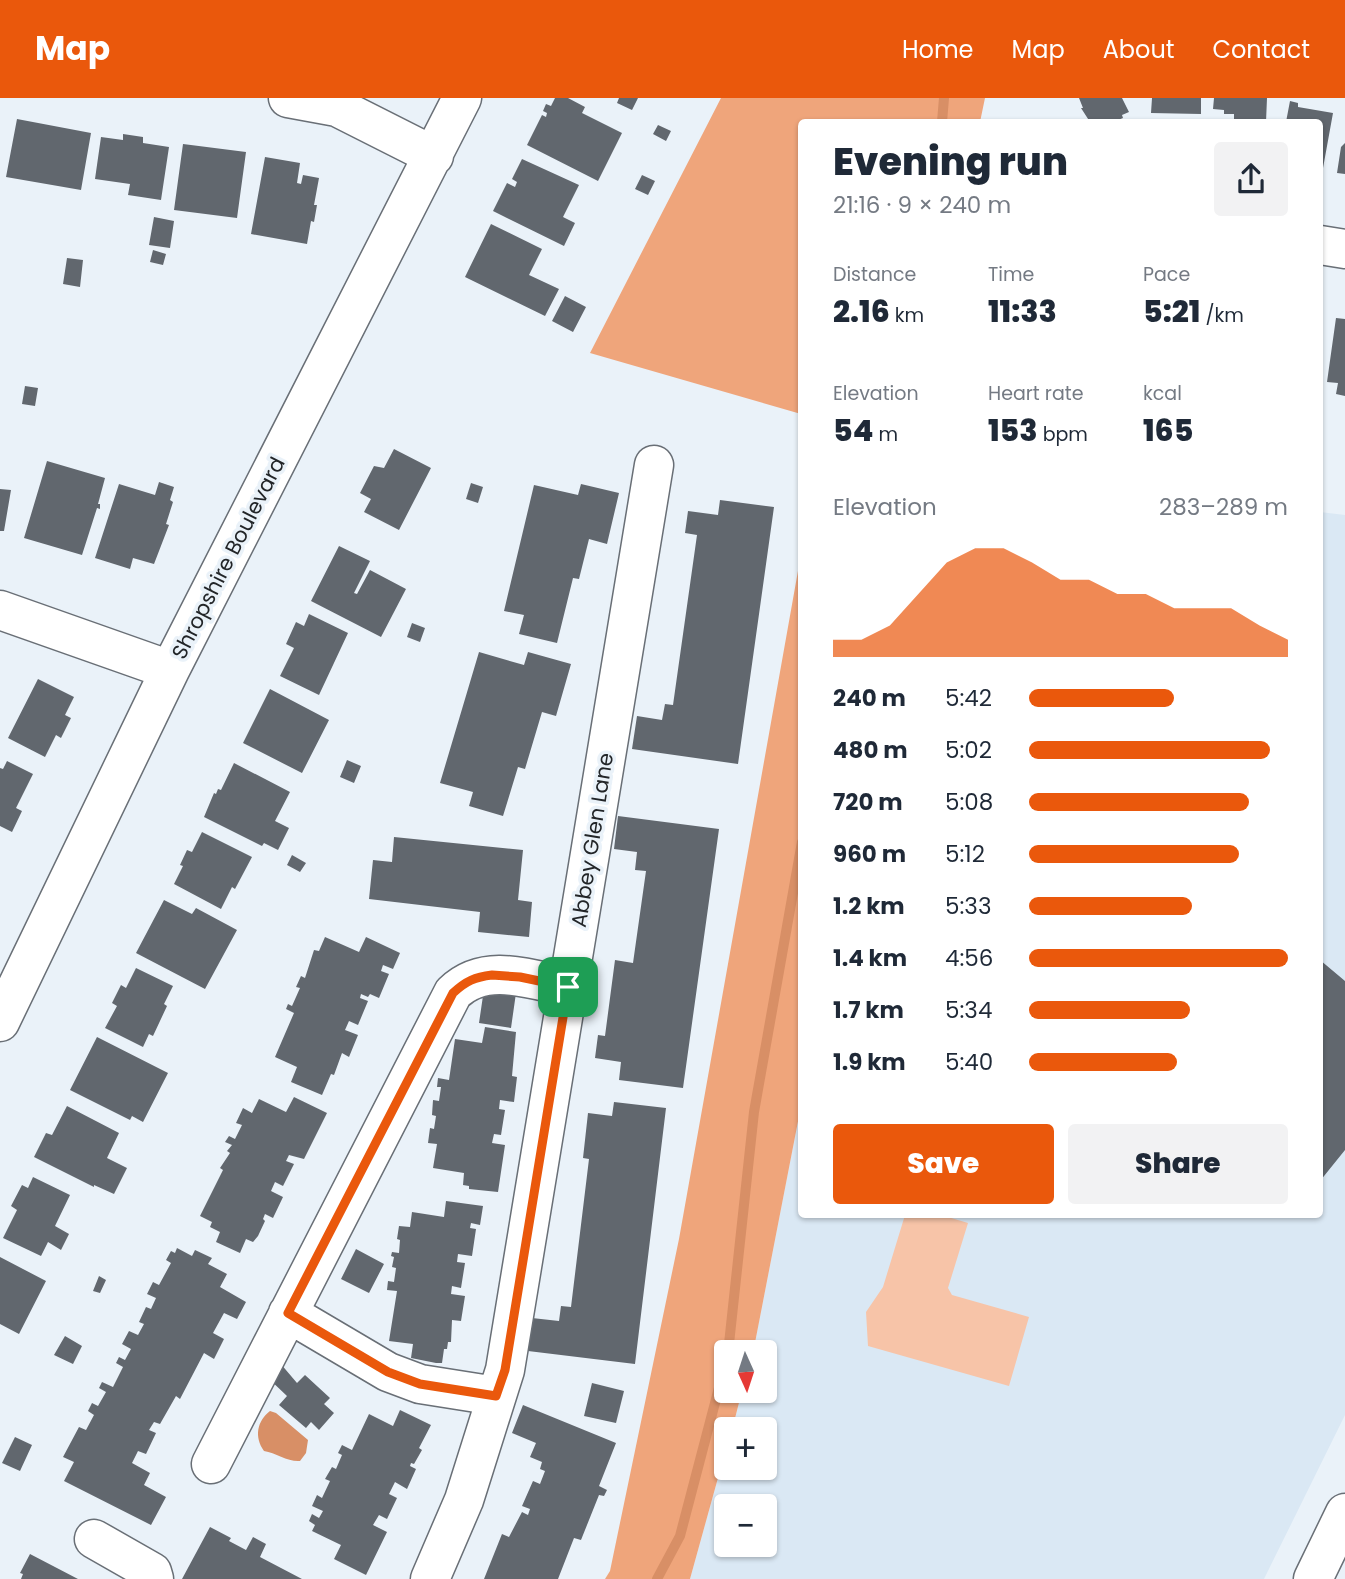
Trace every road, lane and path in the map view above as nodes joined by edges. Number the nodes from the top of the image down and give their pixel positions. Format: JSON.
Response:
{"nodes":[{"id":1,"x":288,"y":98,"type":"edge"},
{"id":2,"x":462,"y":98,"type":"edge"},
{"id":3,"x":434,"y":156,"type":"junction"},
{"id":4,"x":1323,"y":245,"type":"edge"},
{"id":5,"x":1345,"y":249,"type":"edge"},
{"id":6,"x":654,"y":464,"type":"dead end"},
{"id":7,"x":0,"y":610,"type":"edge"},
{"id":8,"x":170,"y":670,"type":"junction"},
{"id":9,"x":568,"y":987,"type":"junction"},
{"id":10,"x":0,"y":1021,"type":"edge"},
{"id":11,"x":288,"y":1313,"type":"junction"},
{"id":12,"x":496,"y":1396,"type":"junction"},
{"id":13,"x":211,"y":1464,"type":"dead end"},
{"id":14,"x":1345,"y":1513,"type":"edge"},
{"id":15,"x":94,"y":1539,"type":"dead end"},
{"id":16,"x":155,"y":1579,"type":"edge"},
{"id":17,"x":430,"y":1579,"type":"edge"},
{"id":18,"x":1313,"y":1579,"type":"edge"}],
"edges":[{"from":1,"to":3,"type":"street"},
{"from":2,"to":3,"type":"street","name":"Shropshire Boulevard"},
{"from":3,"to":8,"type":"street","name":"Shropshire Boulevard"},
{"from":4,"to":5,"type":"street"},
{"from":6,"to":9,"type":"street","name":"Abbey Glen Lane"},
{"from":7,"to":8,"type":"street"},
{"from":8,"to":10,"type":"street","name":"Shropshire Boulevard"},
{"from":9,"to":11,"type":"street"},
{"from":9,"to":12,"type":"street","name":"Abbey Glen Lane"},
{"from":11,"to":12,"type":"street"},
{"from":11,"to":13,"type":"street"},
{"from":12,"to":17,"type":"street","name":"Abbey Glen Lane"},
{"from":14,"to":18,"type":"street"},
{"from":15,"to":16,"type":"street"}]}
